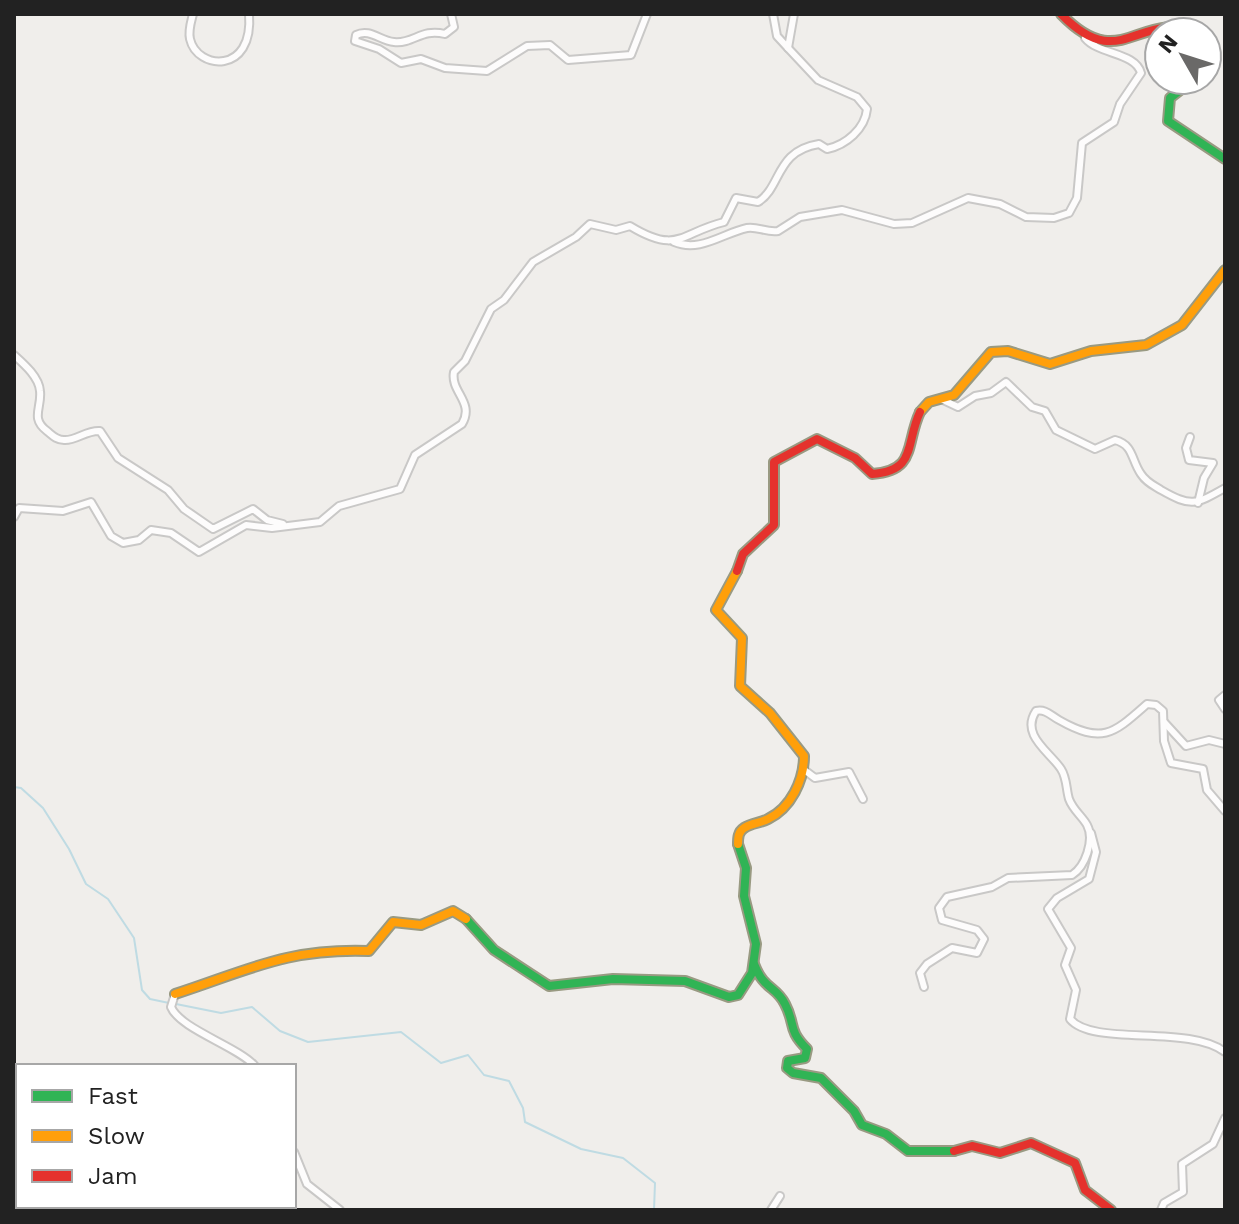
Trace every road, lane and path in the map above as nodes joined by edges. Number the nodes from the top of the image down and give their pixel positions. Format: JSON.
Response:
{"nodes":[{"id":1,"x":193,"y":14,"type":"edge"},
{"id":2,"x":249,"y":14,"type":"edge"},
{"id":3,"x":451,"y":14,"type":"edge"},
{"id":4,"x":647,"y":14,"type":"edge"},
{"id":5,"x":773,"y":14,"type":"edge"},
{"id":6,"x":794,"y":14,"type":"edge"},
{"id":7,"x":1061,"y":14,"type":"edge"},
{"id":8,"x":1143,"y":29,"type":"edge"},
{"id":9,"x":1084,"y":36,"type":"junction"},
{"id":10,"x":788,"y":48,"type":"junction"},
{"id":11,"x":1173,"y":96,"type":"edge"},
{"id":12,"x":1225,"y":159,"type":"edge"},
{"id":13,"x":671,"y":240,"type":"junction"},
{"id":14,"x":1225,"y":270,"type":"edge"},
{"id":15,"x":14,"y":355,"type":"edge"},
{"id":16,"x":941,"y":399,"type":"junction"},
{"id":17,"x":1190,"y":437,"type":"dead end"},
{"id":18,"x":1225,"y":488,"type":"edge"},
{"id":19,"x":1198,"y":503,"type":"junction"},
{"id":20,"x":14,"y":517,"type":"edge"},
{"id":21,"x":286,"y":525,"type":"junction"},
{"id":22,"x":1225,"y":695,"type":"edge"},
{"id":23,"x":1225,"y":709,"type":"edge"},
{"id":24,"x":1164,"y":722,"type":"junction"},
{"id":25,"x":1225,"y":744,"type":"edge"},
{"id":26,"x":803,"y":769,"type":"junction"},
{"id":27,"x":863,"y":799,"type":"dead end"},
{"id":28,"x":1225,"y":811,"type":"edge"},
{"id":29,"x":1088,"y":831,"type":"junction"},
{"id":30,"x":753,"y":963,"type":"junction"},
{"id":31,"x":924,"y":987,"type":"dead end"},
{"id":32,"x":175,"y":994,"type":"joint"},
{"id":33,"x":1225,"y":1052,"type":"edge"},
{"id":34,"x":253,"y":1064,"type":"edge"},
{"id":35,"x":1225,"y":1118,"type":"edge"},
{"id":36,"x":296,"y":1157,"type":"edge"},
{"id":37,"x":780,"y":1196,"type":"dead end"},
{"id":38,"x":340,"y":1210,"type":"edge"},
{"id":39,"x":771,"y":1210,"type":"edge"},
{"id":40,"x":1111,"y":1210,"type":"edge"},
{"id":41,"x":1161,"y":1210,"type":"edge"}],
"edges":[{"from":1,"to":2,"type":"street"},
{"from":3,"to":4,"type":"street"},
{"from":5,"to":10,"type":"street"},
{"from":6,"to":10,"type":"street"},
{"from":7,"to":9,"type":"street"},
{"from":8,"to":9,"type":"street"},
{"from":9,"to":13,"type":"street"},
{"from":10,"to":13,"type":"street"},
{"from":11,"to":12,"type":"street"},
{"from":13,"to":21,"type":"street"},
{"from":14,"to":16,"type":"street"},
{"from":15,"to":21,"type":"street"},
{"from":16,"to":19,"type":"street"},
{"from":16,"to":26,"type":"street"},
{"from":17,"to":19,"type":"street"},
{"from":18,"to":19,"type":"street"},
{"from":20,"to":21,"type":"street"},
{"from":22,"to":23,"type":"street"},
{"from":24,"to":25,"type":"street"},
{"from":24,"to":28,"type":"street"},
{"from":24,"to":29,"type":"street"},
{"from":26,"to":27,"type":"street"},
{"from":26,"to":30,"type":"street"},
{"from":29,"to":31,"type":"street"},
{"from":29,"to":33,"type":"street"},
{"from":30,"to":32,"type":"street"},
{"from":30,"to":40,"type":"street"},
{"from":32,"to":34,"type":"street"},
{"from":35,"to":41,"type":"street"},
{"from":36,"to":38,"type":"street"},
{"from":37,"to":39,"type":"street"}]}
